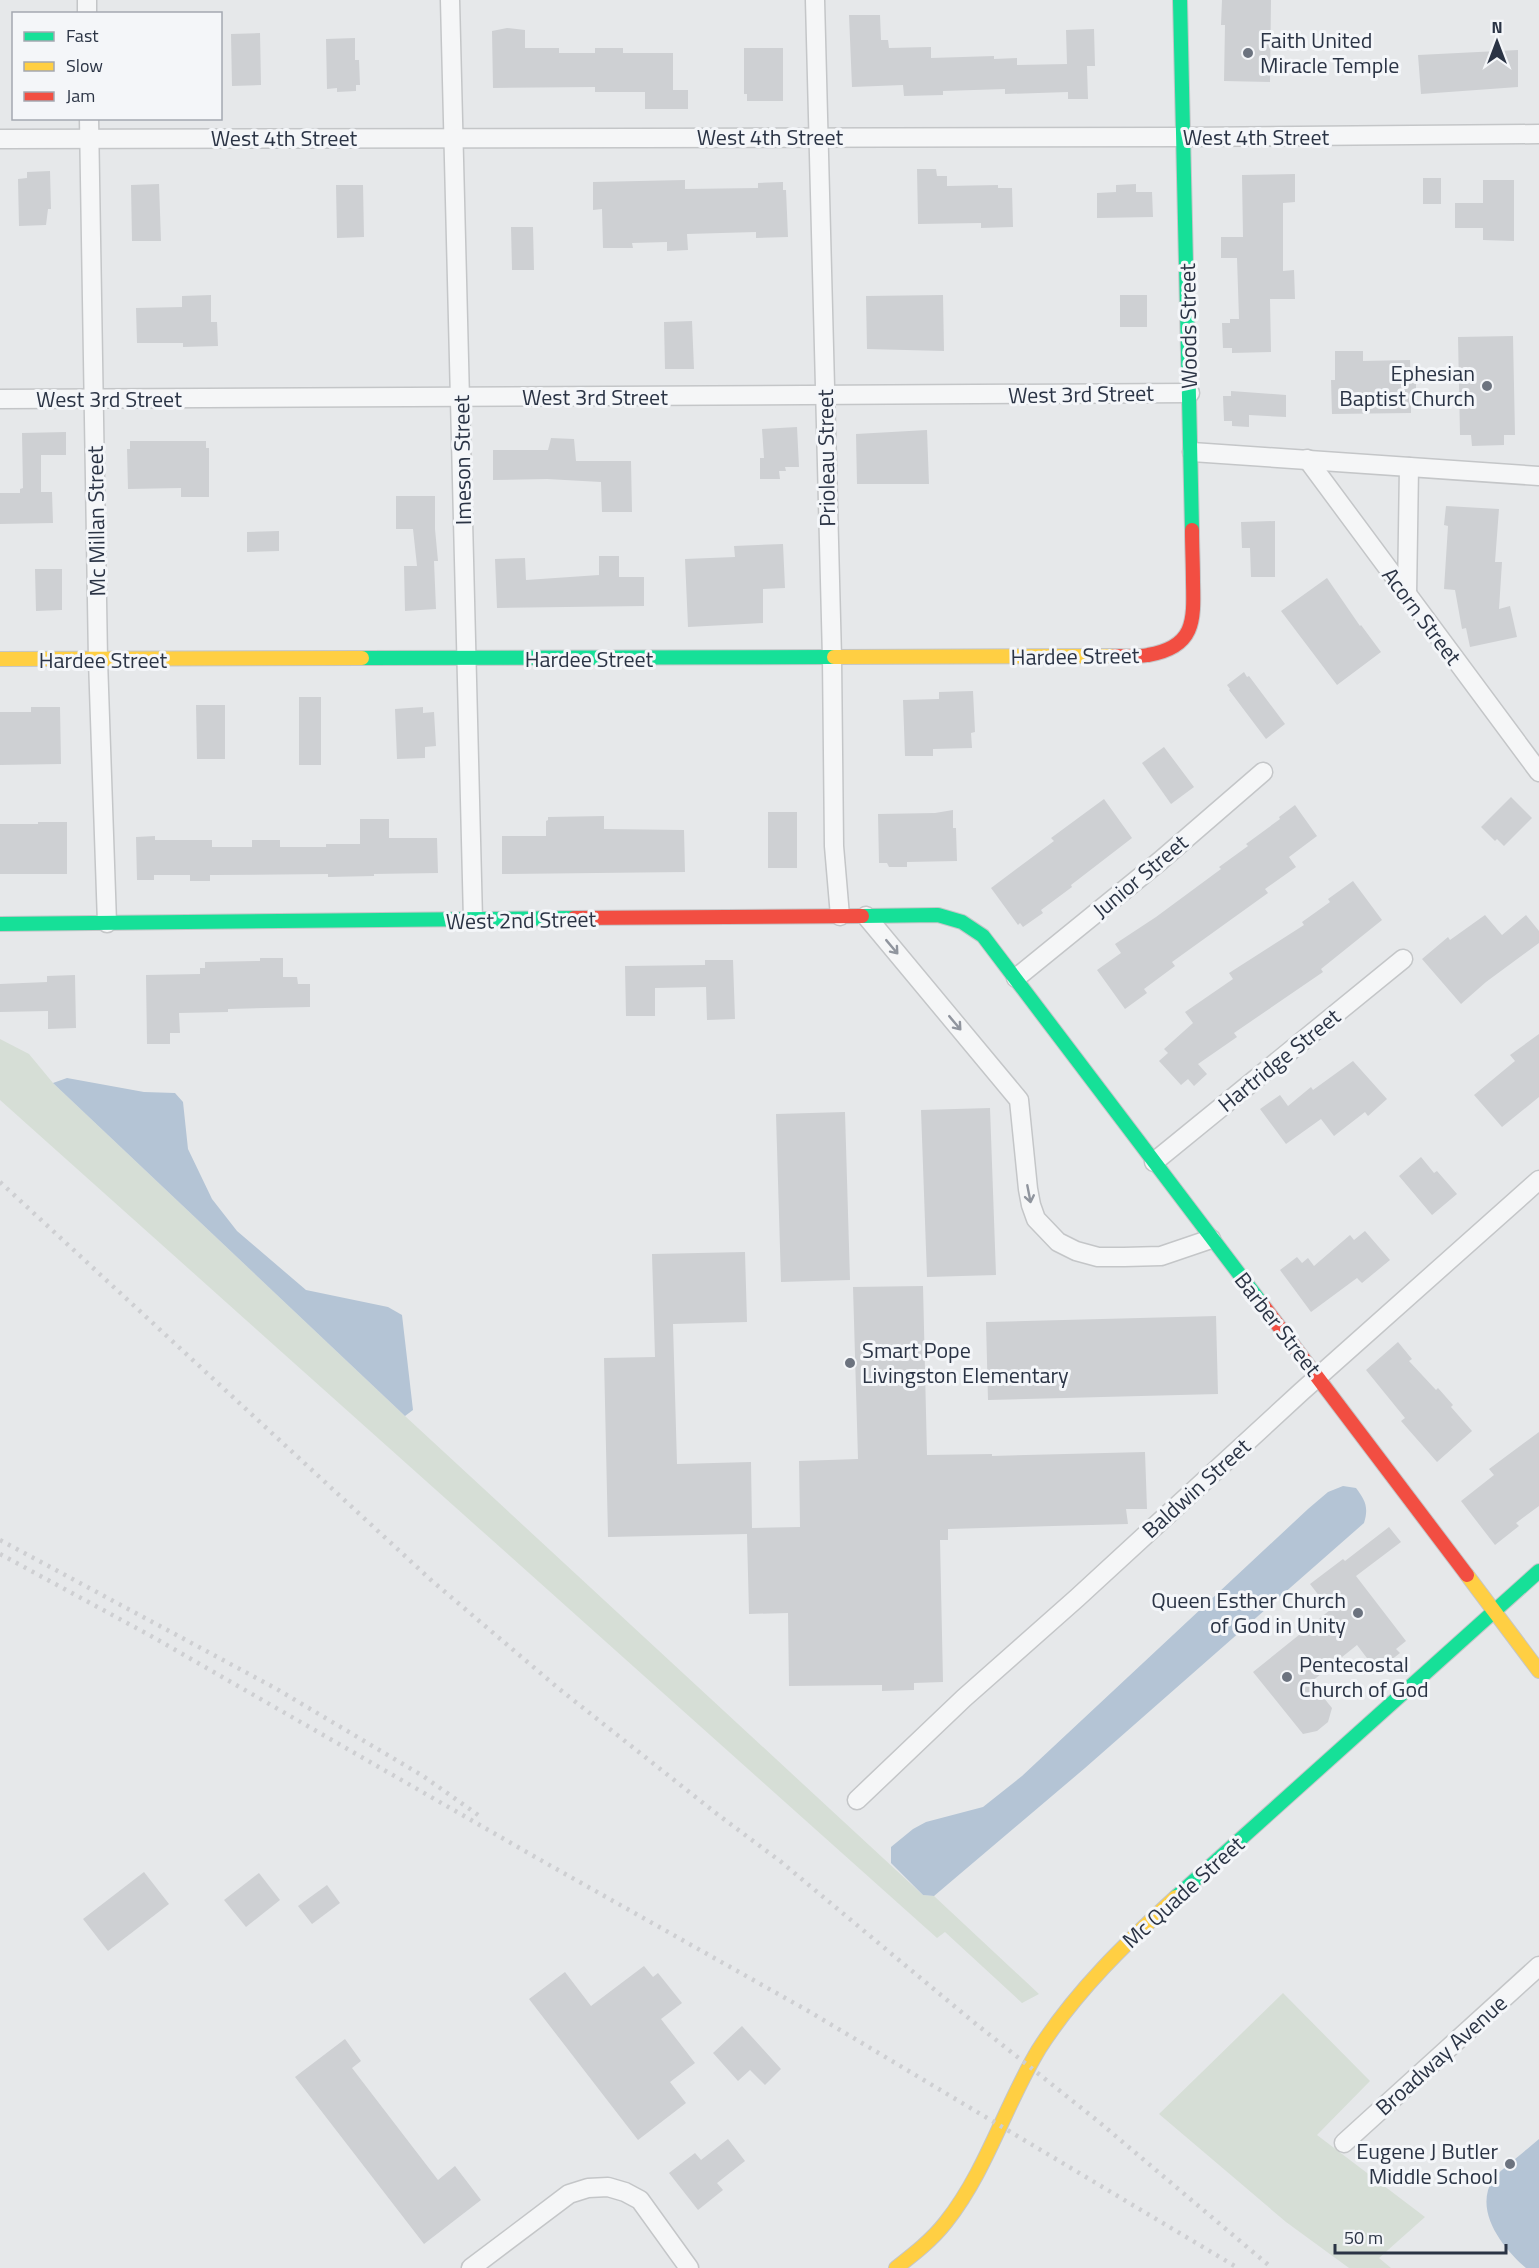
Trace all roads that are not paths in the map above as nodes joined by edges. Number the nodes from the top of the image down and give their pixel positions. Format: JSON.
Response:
{"nodes":[{"id":1,"x":450,"y":0,"type":"edge"},
{"id":2,"x":815,"y":0,"type":"edge"},
{"id":3,"x":1180,"y":0,"type":"edge"},
{"id":4,"x":89,"y":120,"type":"edge"},
{"id":5,"x":1539,"y":134,"type":"edge"},
{"id":6,"x":453,"y":137,"type":"junction"},
{"id":7,"x":819,"y":137,"type":"junction"},
{"id":8,"x":1184,"y":137,"type":"junction"},
{"id":9,"x":0,"y":139,"type":"edge"},
{"id":10,"x":89,"y":139,"type":"junction"},
{"id":11,"x":1190,"y":393,"type":"junction"},
{"id":12,"x":825,"y":396,"type":"junction"},
{"id":13,"x":460,"y":398,"type":"junction"},
{"id":14,"x":0,"y":399,"type":"edge"},
{"id":15,"x":94,"y":399,"type":"junction"},
{"id":16,"x":1192,"y":452,"type":"junction"},
{"id":17,"x":1307,"y":459,"type":"junction"},
{"id":18,"x":1409,"y":466,"type":"junction"},
{"id":19,"x":1539,"y":476,"type":"edge"},
{"id":20,"x":1407,"y":596,"type":"junction"},
{"id":21,"x":1176,"y":645,"type":"joint"},
{"id":22,"x":832,"y":658,"type":"junction"},
{"id":23,"x":0,"y":659,"type":"edge"},
{"id":24,"x":98,"y":660,"type":"junction"},
{"id":25,"x":466,"y":660,"type":"junction"},
{"id":26,"x":1263,"y":772,"type":"dead end"},
{"id":27,"x":1539,"y":772,"type":"edge"},
{"id":28,"x":840,"y":916,"type":"junction"},
{"id":29,"x":866,"y":916,"type":"junction"},
{"id":30,"x":473,"y":920,"type":"junction"},
{"id":31,"x":107,"y":923,"type":"junction"},
{"id":32,"x":0,"y":924,"type":"edge"},
{"id":33,"x":1403,"y":959,"type":"dead end"},
{"id":34,"x":1016,"y":978,"type":"junction"},
{"id":35,"x":1154,"y":1162,"type":"junction"},
{"id":36,"x":1539,"y":1180,"type":"edge"},
{"id":37,"x":1211,"y":1239,"type":"junction"},
{"id":38,"x":1319,"y":1377,"type":"junction"},
{"id":39,"x":1539,"y":1571,"type":"edge"},
{"id":40,"x":1493,"y":1612,"type":"junction"},
{"id":41,"x":1539,"y":1671,"type":"edge"},
{"id":42,"x":857,"y":1800,"type":"dead end"},
{"id":43,"x":1539,"y":1966,"type":"edge"},
{"id":44,"x":1344,"y":2143,"type":"dead end"},
{"id":45,"x":471,"y":2268,"type":"edge"},
{"id":46,"x":689,"y":2268,"type":"edge"},
{"id":47,"x":896,"y":2268,"type":"edge"}],
"edges":[{"from":1,"to":6,"type":"street","name":"Imeson Street"},
{"from":2,"to":7,"type":"street","name":"Prioleau Street"},
{"from":3,"to":8,"type":"street","name":"Woods Street"},
{"from":4,"to":10,"type":"street","name":"Mc Millan Street"},
{"from":5,"to":8,"type":"street","name":"West 4th Street"},
{"from":6,"to":7,"type":"street","name":"West 4th Street"},
{"from":6,"to":10,"type":"street","name":"West 4th Street"},
{"from":6,"to":13,"type":"street","name":"Imeson Street"},
{"from":7,"to":8,"type":"street","name":"West 4th Street"},
{"from":7,"to":12,"type":"street","name":"Prioleau Street"},
{"from":8,"to":11,"type":"street","name":"Woods Street"},
{"from":9,"to":10,"type":"street","name":"West 4th Street"},
{"from":10,"to":15,"type":"street","name":"Mc Millan Street"},
{"from":11,"to":12,"type":"street","name":"West 3rd Street"},
{"from":11,"to":16,"type":"street","name":"Woods Street"},
{"from":12,"to":13,"type":"street","name":"West 3rd Street"},
{"from":12,"to":22,"type":"street","name":"Prioleau Street"},
{"from":13,"to":15,"type":"street","name":"West 3rd Street"},
{"from":13,"to":25,"type":"street","name":"Imeson Street"},
{"from":14,"to":15,"type":"street","name":"West 3rd Street"},
{"from":15,"to":24,"type":"street","name":"Mc Millan Street"},
{"from":16,"to":17,"type":"street"},
{"from":16,"to":21,"type":"street","name":"Woods Street"},
{"from":17,"to":18,"type":"street"},
{"from":17,"to":20,"type":"street","name":"Acorn Street"},
{"from":18,"to":19,"type":"street"},
{"from":18,"to":20,"type":"street"},
{"from":20,"to":27,"type":"street","name":"Acorn Street"},
{"from":21,"to":22,"type":"street","name":"Hardee Street"},
{"from":22,"to":25,"type":"street","name":"Hardee Street"},
{"from":22,"to":28,"type":"street","name":"Prioleau Street"},
{"from":23,"to":24,"type":"street","name":"Hardee Street"},
{"from":24,"to":25,"type":"street","name":"Hardee Street"},
{"from":24,"to":31,"type":"street","name":"Mc Millan Street"},
{"from":25,"to":30,"type":"street","name":"Imeson Street"},
{"from":26,"to":34,"type":"street","name":"Junior Street"},
{"from":28,"to":29,"type":"street","name":"West 2nd Street"},
{"from":28,"to":30,"type":"street","name":"West 2nd Street"},
{"from":29,"to":34,"type":"street","name":"West 2nd Street"},
{"from":29,"to":37,"type":"street","one_way":true},
{"from":30,"to":31,"type":"street","name":"West 2nd Street"},
{"from":31,"to":32,"type":"street","name":"West 2nd Street"},
{"from":33,"to":35,"type":"street","name":"Hartridge Street"},
{"from":34,"to":35,"type":"street","name":"Barber Street"},
{"from":35,"to":37,"type":"street","name":"Barber Street"},
{"from":36,"to":38,"type":"street","name":"Baldwin Street"},
{"from":37,"to":38,"type":"street","name":"Barber Street"},
{"from":38,"to":40,"type":"street","name":"Barber Street"},
{"from":38,"to":42,"type":"street","name":"Baldwin Street"},
{"from":39,"to":40,"type":"street","name":"Mc Quade Street"},
{"from":40,"to":41,"type":"street","name":"Barber Street"},
{"from":40,"to":47,"type":"street","name":"Mc Quade Street"},
{"from":43,"to":44,"type":"street","name":"Broadway Avenue"},
{"from":45,"to":46,"type":"street"}]}
